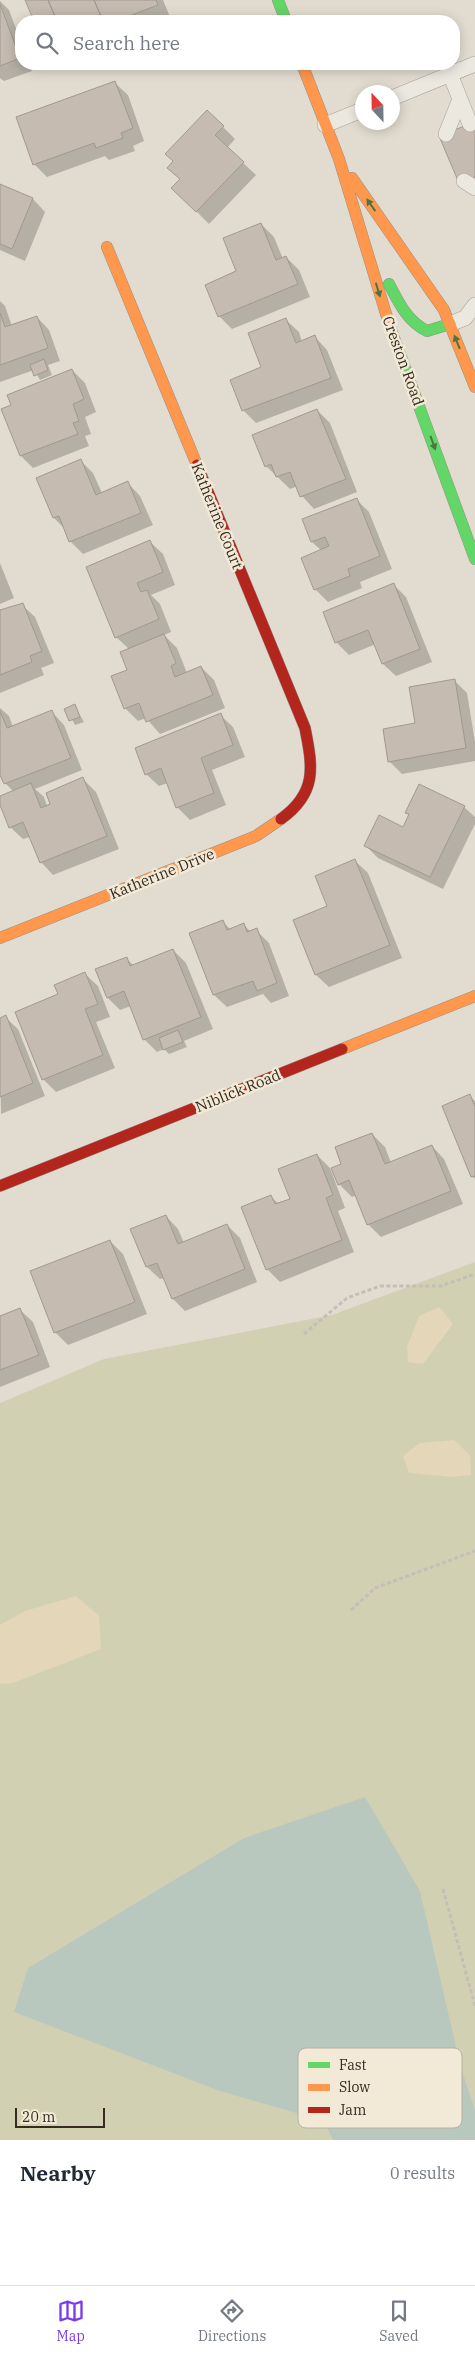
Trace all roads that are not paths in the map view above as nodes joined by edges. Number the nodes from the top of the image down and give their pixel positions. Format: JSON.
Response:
{"nodes":[{"id":1,"x":278,"y":0,"type":"edge"},
{"id":2,"x":284,"y":15,"type":"edge"},
{"id":3,"x":475,"y":64,"type":"edge"},
{"id":4,"x":304,"y":70,"type":"edge"},
{"id":5,"x":450,"y":74,"type":"junction"},
{"id":6,"x":400,"y":95,"type":"edge"},
{"id":7,"x":460,"y":99,"type":"junction"},
{"id":8,"x":475,"y":106,"type":"edge"},
{"id":9,"x":355,"y":113,"type":"edge"},
{"id":10,"x":470,"y":124,"type":"dead end"},
{"id":11,"x":325,"y":125,"type":"junction"},
{"id":12,"x":446,"y":134,"type":"dead end"},
{"id":13,"x":339,"y":160,"type":"junction"},
{"id":14,"x":358,"y":222,"type":"junction"},
{"id":15,"x":106,"y":247,"type":"dead end"},
{"id":16,"x":475,"y":305,"type":"edge"},
{"id":17,"x":470,"y":320,"type":"edge"},
{"id":18,"x":450,"y":324,"type":"junction"},
{"id":19,"x":475,"y":387,"type":"edge"},
{"id":20,"x":475,"y":559,"type":"edge"},
{"id":21,"x":310,"y":788,"type":"joint"},
{"id":22,"x":0,"y":938,"type":"edge"},
{"id":23,"x":475,"y":996,"type":"edge"},
{"id":24,"x":0,"y":1186,"type":"edge"}],
"edges":[{"from":1,"to":2,"type":"main road"},
{"from":3,"to":5,"type":"lane"},
{"from":4,"to":11,"type":"main road","name":"Creston Road"},
{"from":5,"to":6,"type":"lane"},
{"from":5,"to":7,"type":"lane"},
{"from":7,"to":8,"type":"lane"},
{"from":7,"to":10,"type":"lane"},
{"from":7,"to":12,"type":"lane"},
{"from":9,"to":11,"type":"lane"},
{"from":11,"to":13,"type":"main road","name":"Creston Road"},
{"from":13,"to":14,"type":"main road","name":"Creston Road"},
{"from":18,"to":13,"type":"main road","name":"Creston Road","one_way":true},
{"from":14,"to":18,"type":"main road"},
{"from":14,"to":20,"type":"main road","name":"Creston Road","one_way":true},
{"from":15,"to":21,"type":"main road","name":"Katherine Court"},
{"from":16,"to":17,"type":"lane"},
{"from":17,"to":18,"type":"lane"},
{"from":19,"to":18,"type":"main road","name":"Creston Road","one_way":true},
{"from":21,"to":22,"type":"main road","name":"Katherine Drive"},
{"from":23,"to":24,"type":"main road","name":"Niblick Road"}]}
